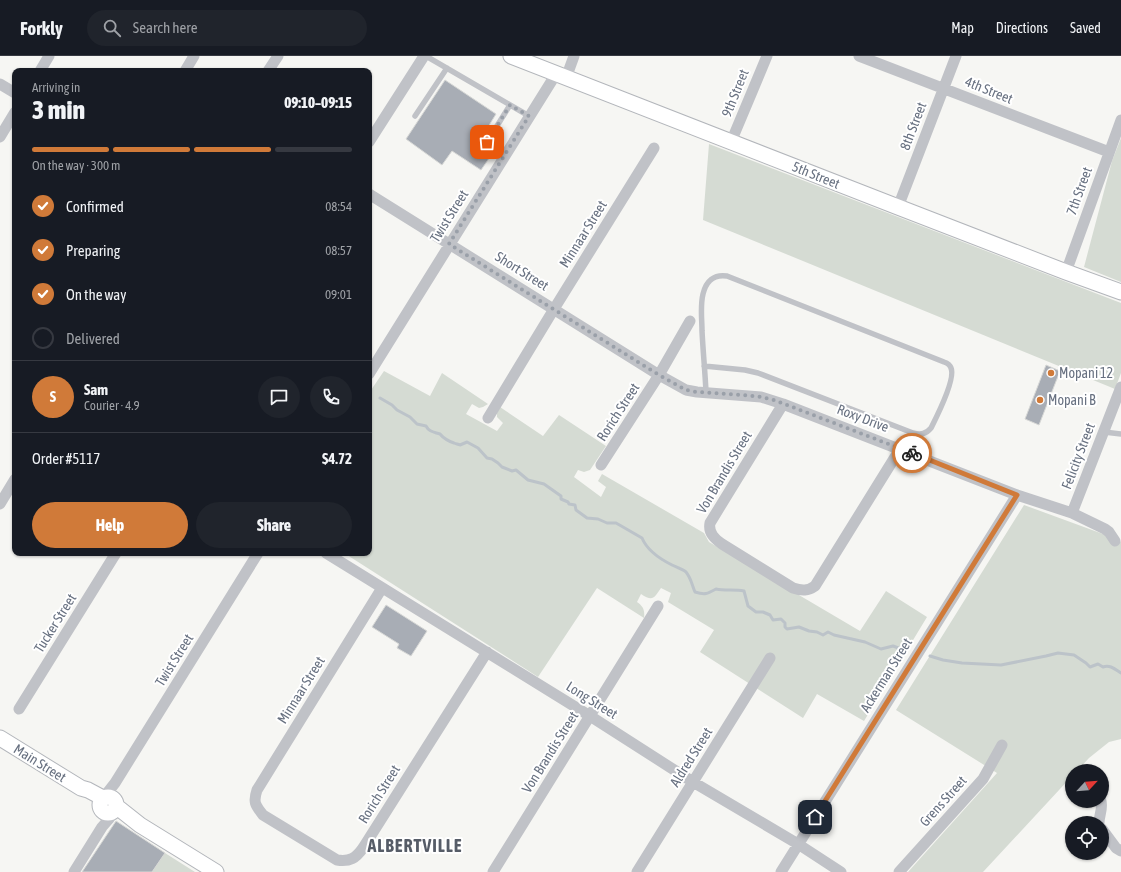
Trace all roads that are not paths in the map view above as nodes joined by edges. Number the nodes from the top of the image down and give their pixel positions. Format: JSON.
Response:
{"nodes":[{"id":1,"x":50,"y":56,"type":"edge"},
{"id":2,"x":194,"y":56,"type":"edge"},
{"id":3,"x":278,"y":56,"type":"edge"},
{"id":4,"x":425,"y":56,"type":"edge"},
{"id":5,"x":511,"y":56,"type":"edge"},
{"id":6,"x":574,"y":56,"type":"edge"},
{"id":7,"x":767,"y":56,"type":"edge"},
{"id":8,"x":859,"y":56,"type":"edge"},
{"id":9,"x":956,"y":56,"type":"edge"},
{"id":10,"x":42,"y":68,"type":"edge"},
{"id":11,"x":186,"y":68,"type":"edge"},
{"id":12,"x":270,"y":68,"type":"edge"},
{"id":13,"x":447,"y":68,"type":"junction"},
{"id":14,"x":561,"y":76,"type":"junction"},
{"id":15,"x":0,"y":84,"type":"edge"},
{"id":16,"x":944,"y":88,"type":"junction"},
{"id":17,"x":12,"y":91,"type":"edge"},
{"id":18,"x":510,"y":105,"type":"junction"},
{"id":19,"x":415,"y":116,"type":"dead end"},
{"id":20,"x":529,"y":116,"type":"junction"},
{"id":21,"x":12,"y":117,"type":"edge"},
{"id":22,"x":1121,"y":120,"type":"edge"},
{"id":23,"x":0,"y":137,"type":"edge"},
{"id":24,"x":372,"y":137,"type":"edge"},
{"id":25,"x":487,"y":142,"type":"dead end"},
{"id":26,"x":731,"y":142,"type":"junction"},
{"id":27,"x":654,"y":148,"type":"dead end"},
{"id":28,"x":1109,"y":152,"type":"junction"},
{"id":29,"x":372,"y":196,"type":"edge"},
{"id":30,"x":898,"y":207,"type":"junction"},
{"id":31,"x":449,"y":244,"type":"junction"},
{"id":32,"x":1066,"y":272,"type":"junction"},
{"id":33,"x":1121,"y":292,"type":"edge"},
{"id":34,"x":554,"y":309,"type":"junction"},
{"id":35,"x":690,"y":321,"type":"dead end"},
{"id":36,"x":704,"y":366,"type":"junction"},
{"id":37,"x":372,"y":369,"type":"edge"},
{"id":38,"x":659,"y":375,"type":"junction"},
{"id":39,"x":1121,"y":388,"type":"edge"},
{"id":40,"x":706,"y":392,"type":"junction"},
{"id":41,"x":784,"y":404,"type":"junction"},
{"id":42,"x":488,"y":418,"type":"dead end"},
{"id":43,"x":1104,"y":432,"type":"junction"},
{"id":44,"x":1121,"y":434,"type":"edge"},
{"id":45,"x":900,"y":449,"type":"junction"},
{"id":46,"x":601,"y":465,"type":"dead end"},
{"id":47,"x":12,"y":484,"type":"edge"},
{"id":48,"x":1017,"y":495,"type":"junction"},
{"id":49,"x":0,"y":504,"type":"edge"},
{"id":50,"x":1072,"y":513,"type":"junction"},
{"id":51,"x":1115,"y":541,"type":"dead end"},
{"id":52,"x":114,"y":556,"type":"edge"},
{"id":53,"x":256,"y":556,"type":"edge"},
{"id":54,"x":331,"y":556,"type":"edge"},
{"id":55,"x":382,"y":588,"type":"junction"},
{"id":56,"x":658,"y":606,"type":"dead end"},
{"id":57,"x":487,"y":652,"type":"junction"},
{"id":58,"x":770,"y":658,"type":"dead end"},
{"id":59,"x":19,"y":709,"type":"dead end"},
{"id":60,"x":590,"y":716,"type":"junction"},
{"id":61,"x":0,"y":738,"type":"edge"},
{"id":62,"x":1002,"y":746,"type":"dead end"},
{"id":63,"x":693,"y":782,"type":"junction"},
{"id":64,"x":107,"y":808,"type":"junction"},
{"id":65,"x":259,"y":810,"type":"joint"},
{"id":66,"x":1109,"y":838,"type":"edge"},
{"id":67,"x":798,"y":844,"type":"junction"},
{"id":68,"x":1121,"y":851,"type":"edge"},
{"id":69,"x":74,"y":872,"type":"edge"},
{"id":70,"x":216,"y":872,"type":"edge"},
{"id":71,"x":493,"y":872,"type":"edge"},
{"id":72,"x":637,"y":872,"type":"edge"},
{"id":73,"x":781,"y":872,"type":"edge"},
{"id":74,"x":841,"y":872,"type":"edge"},
{"id":75,"x":899,"y":872,"type":"edge"}],
"edges":[{"from":1,"to":10,"type":"street"},
{"from":2,"to":11,"type":"street"},
{"from":3,"to":12,"type":"street"},
{"from":4,"to":13,"type":"lane"},
{"from":4,"to":24,"type":"street"},
{"from":5,"to":14,"type":"main road","name":"5th Street"},
{"from":6,"to":14,"type":"street","name":"Twist Street"},
{"from":7,"to":26,"type":"street","name":"9th Street"},
{"from":8,"to":16,"type":"street","name":"4th Street"},
{"from":9,"to":16,"type":"street","name":"8th Street"},
{"from":13,"to":18,"type":"lane"},
{"from":13,"to":19,"type":"lane"},
{"from":14,"to":20,"type":"street","name":"Twist Street"},
{"from":14,"to":26,"type":"main road","name":"5th Street"},
{"from":15,"to":17,"type":"street"},
{"from":16,"to":28,"type":"street","name":"4th Street"},
{"from":16,"to":30,"type":"street","name":"8th Street"},
{"from":18,"to":20,"type":"lane"},
{"from":18,"to":25,"type":"lane"},
{"from":20,"to":31,"type":"street","name":"Twist Street"},
{"from":21,"to":23,"type":"street"},
{"from":22,"to":28,"type":"street","name":"7th Street"},
{"from":26,"to":30,"type":"main road","name":"5th Street"},
{"from":27,"to":34,"type":"street","name":"Minnaar Street"},
{"from":28,"to":32,"type":"street","name":"7th Street"},
{"from":29,"to":31,"type":"street","name":"Short Street"},
{"from":30,"to":32,"type":"main road","name":"5th Street"},
{"from":31,"to":34,"type":"street","name":"Short Street"},
{"from":31,"to":37,"type":"street","name":"Twist Street"},
{"from":32,"to":33,"type":"main road","name":"5th Street"},
{"from":34,"to":38,"type":"street","name":"Short Street"},
{"from":34,"to":42,"type":"street","name":"Minnaar Street"},
{"from":35,"to":38,"type":"street","name":"Rorich Street"},
{"from":36,"to":36,"type":"lane"},
{"from":36,"to":40,"type":"lane"},
{"from":38,"to":40,"type":"street","name":"Roxy Drive"},
{"from":38,"to":46,"type":"street","name":"Rorich Street"},
{"from":39,"to":43,"type":"street","name":"Felicity Street"},
{"from":40,"to":41,"type":"street","name":"Roxy Drive"},
{"from":41,"to":45,"type":"street","name":"Roxy Drive"},
{"from":41,"to":45,"type":"street","name":"Von Brandis Street"},
{"from":43,"to":44,"type":"lane"},
{"from":43,"to":50,"type":"street","name":"Felicity Street"},
{"from":45,"to":48,"type":"street","name":"Roxy Drive"},
{"from":47,"to":49,"type":"street"},
{"from":48,"to":50,"type":"street","name":"Roxy Drive"},
{"from":48,"to":67,"type":"street","name":"Ackerman Street"},
{"from":50,"to":51,"type":"street","name":"Roxy Drive"},
{"from":52,"to":59,"type":"street","name":"Tucker Street"},
{"from":53,"to":64,"type":"street","name":"Twist Street"},
{"from":54,"to":55,"type":"street","name":"Long Street"},
{"from":55,"to":57,"type":"street","name":"Long Street"},
{"from":55,"to":65,"type":"street","name":"Minnaar Street"},
{"from":56,"to":60,"type":"street","name":"Von Brandis Street"},
{"from":57,"to":60,"type":"street","name":"Long Street"},
{"from":57,"to":65,"type":"street","name":"Rorich Street"},
{"from":58,"to":63,"type":"street","name":"Aldred Street"},
{"from":60,"to":63,"type":"street","name":"Long Street"},
{"from":60,"to":71,"type":"street","name":"Von Brandis Street"},
{"from":61,"to":64,"type":"main road","name":"Main Street"},
{"from":62,"to":75,"type":"street","name":"Grens Street"},
{"from":63,"to":67,"type":"street","name":"Long Street"},
{"from":63,"to":72,"type":"street","name":"Aldred Street"},
{"from":64,"to":69,"type":"street","name":"Twist Street"},
{"from":64,"to":70,"type":"main road","name":"Main Street"},
{"from":66,"to":68,"type":"street"},
{"from":67,"to":73,"type":"street","name":"Ackerman Street"},
{"from":67,"to":74,"type":"street","name":"Long Street"}]}
